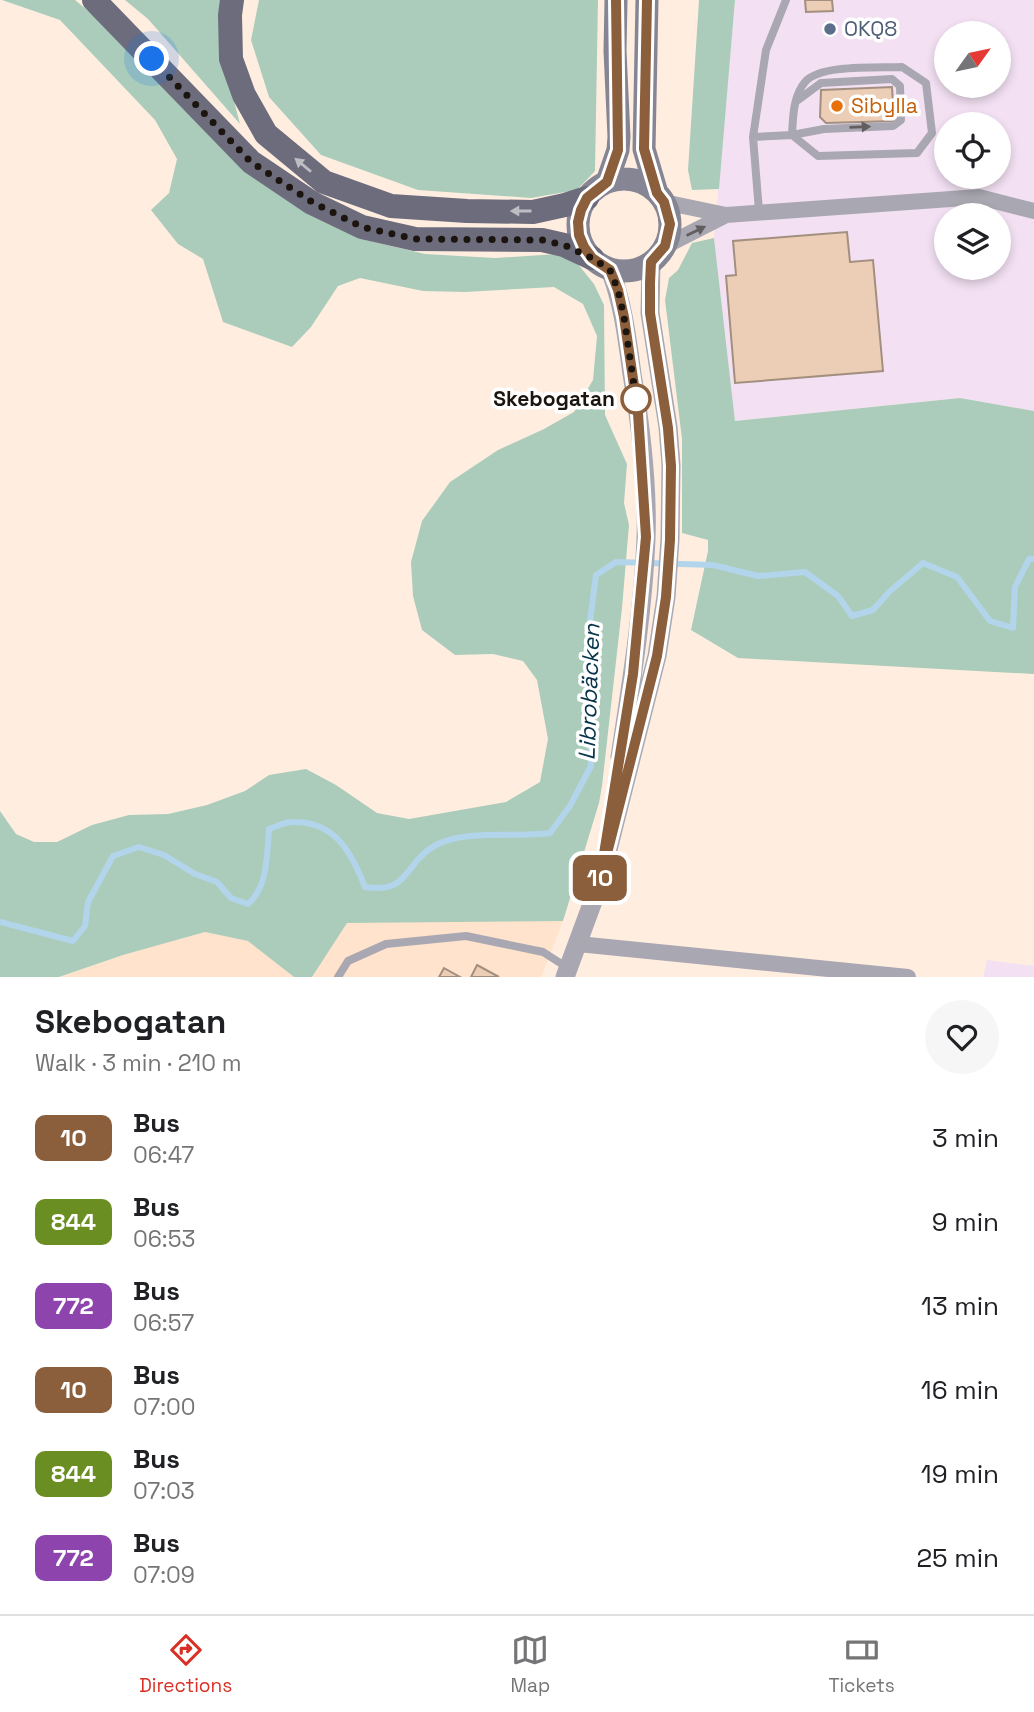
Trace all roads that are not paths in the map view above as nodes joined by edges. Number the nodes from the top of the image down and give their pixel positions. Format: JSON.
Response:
{"nodes":[{"id":1,"x":94,"y":0,"type":"edge"},
{"id":2,"x":232,"y":0,"type":"edge"},
{"id":3,"x":616,"y":0,"type":"edge"},
{"id":4,"x":647,"y":0,"type":"edge"},
{"id":5,"x":786,"y":0,"type":"edge"},
{"id":6,"x":794,"y":103,"type":"junction"},
{"id":7,"x":792,"y":135,"type":"junction"},
{"id":8,"x":753,"y":137,"type":"junction"},
{"id":9,"x":607,"y":182,"type":"junction"},
{"id":10,"x":660,"y":197,"type":"junction"},
{"id":11,"x":587,"y":198,"type":"junction"},
{"id":12,"x":758,"y":211,"type":"junction"},
{"id":13,"x":1034,"y":211,"type":"edge"},
{"id":14,"x":726,"y":215,"type":"junction"},
{"id":15,"x":658,"y":254,"type":"junction"},
{"id":16,"x":601,"y":264,"type":"junction"},
{"id":17,"x":599,"y":885,"type":"junction"},
{"id":18,"x":578,"y":944,"type":"junction"},
{"id":19,"x":567,"y":973,"type":"edge"},
{"id":20,"x":338,"y":977,"type":"edge"},
{"id":21,"x":908,"y":977,"type":"edge"}],
"edges":[{"from":1,"to":16,"type":"main road"},
{"from":11,"to":2,"type":"main road","one_way":true},
{"from":3,"to":9,"type":"main road"},
{"from":4,"to":10,"type":"main road"},
{"from":5,"to":8,"type":"lane"},
{"from":6,"to":7,"type":"lane"},
{"from":7,"to":6,"type":"lane","one_way":true},
{"from":6,"to":7,"type":"lane"},
{"from":7,"to":8,"type":"lane"},
{"from":8,"to":12,"type":"lane"},
{"from":9,"to":10,"type":"main road"},
{"from":9,"to":11,"type":"main road"},
{"from":10,"to":14,"type":"street"},
{"from":10,"to":15,"type":"main road"},
{"from":11,"to":16,"type":"main road"},
{"from":12,"to":13,"type":"street"},
{"from":12,"to":14,"type":"street"},
{"from":15,"to":14,"type":"street","one_way":true},
{"from":15,"to":16,"type":"main road"},
{"from":15,"to":17,"type":"street"},
{"from":16,"to":17,"type":"street"},
{"from":17,"to":18,"type":"street"},
{"from":18,"to":19,"type":"street"},
{"from":18,"to":21,"type":"street"},
{"from":19,"to":20,"type":"lane"}]}
